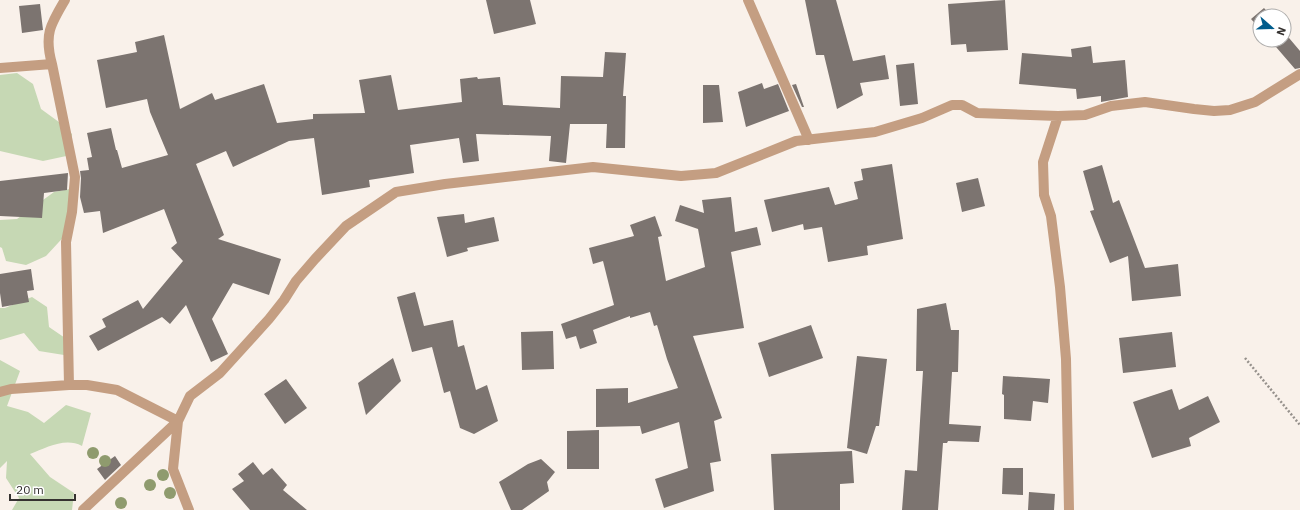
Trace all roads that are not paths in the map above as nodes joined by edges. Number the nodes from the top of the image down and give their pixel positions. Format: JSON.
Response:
{"nodes":[{"id":1,"x":65,"y":0,"type":"edge"},
{"id":2,"x":748,"y":0,"type":"edge"},
{"id":3,"x":52,"y":64,"type":"junction"},
{"id":4,"x":0,"y":68,"type":"edge"},
{"id":5,"x":1300,"y":74,"type":"edge"},
{"id":6,"x":1058,"y":116,"type":"junction"},
{"id":7,"x":809,"y":140,"type":"junction"},
{"id":8,"x":69,"y":385,"type":"junction"},
{"id":9,"x":0,"y":392,"type":"edge"},
{"id":10,"x":178,"y":421,"type":"junction"},
{"id":11,"x":83,"y":510,"type":"edge"},
{"id":12,"x":189,"y":510,"type":"edge"},
{"id":13,"x":1069,"y":510,"type":"edge"}],
"edges":[{"from":1,"to":3,"type":"street"},
{"from":2,"to":7,"type":"street"},
{"from":3,"to":4,"type":"street"},
{"from":3,"to":8,"type":"street"},
{"from":5,"to":6,"type":"street"},
{"from":6,"to":7,"type":"street"},
{"from":6,"to":13,"type":"street"},
{"from":7,"to":10,"type":"street"},
{"from":8,"to":9,"type":"street"},
{"from":8,"to":10,"type":"street"},
{"from":10,"to":11,"type":"street"},
{"from":10,"to":12,"type":"street"}]}
